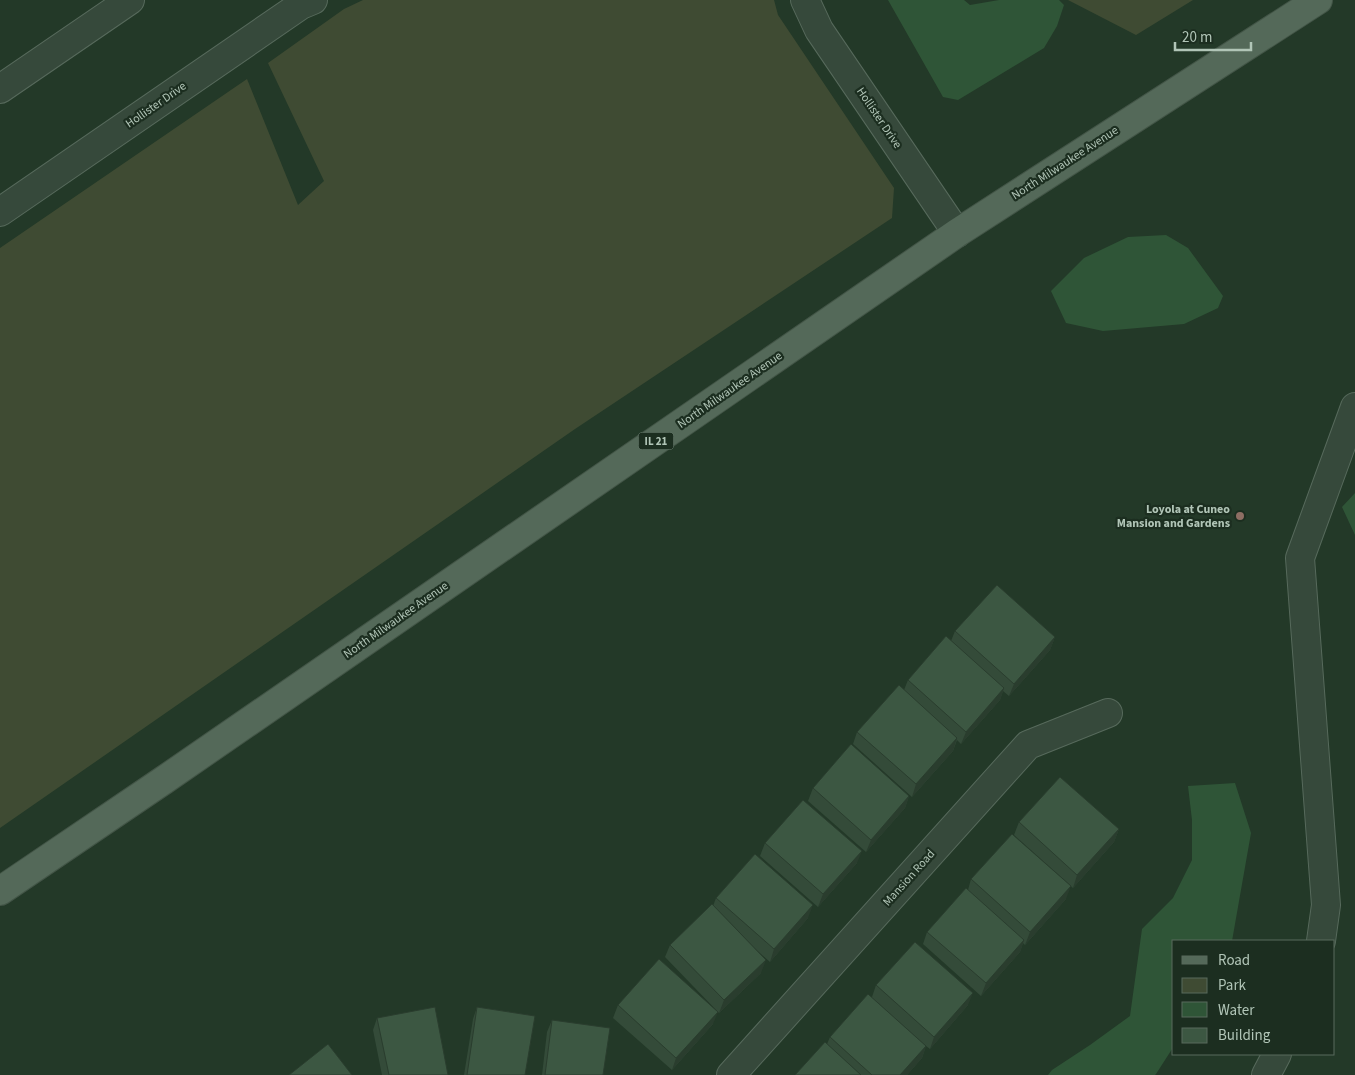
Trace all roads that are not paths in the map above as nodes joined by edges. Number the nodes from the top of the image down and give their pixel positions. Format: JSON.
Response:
{"nodes":[{"id":1,"x":130,"y":0,"type":"edge"},
{"id":2,"x":313,"y":0,"type":"edge"},
{"id":3,"x":805,"y":0,"type":"edge"},
{"id":4,"x":1318,"y":0,"type":"edge"},
{"id":5,"x":277,"y":9,"type":"edge"},
{"id":6,"x":0,"y":89,"type":"edge"},
{"id":7,"x":0,"y":212,"type":"edge"},
{"id":8,"x":957,"y":233,"type":"junction"},
{"id":9,"x":1355,"y":407,"type":"edge"},
{"id":10,"x":1108,"y":713,"type":"dead end"},
{"id":11,"x":0,"y":891,"type":"edge"},
{"id":12,"x":1321,"y":940,"type":"edge"},
{"id":13,"x":1277,"y":1055,"type":"edge"},
{"id":14,"x":731,"y":1075,"type":"edge"},
{"id":15,"x":1266,"y":1075,"type":"edge"}],
"edges":[{"from":1,"to":6,"type":"street"},
{"from":2,"to":5,"type":"street","name":"Hollister Drive"},
{"from":3,"to":8,"type":"street","name":"Hollister Drive"},
{"from":4,"to":8,"type":"main road","name":"North Milwaukee Avenue","number":"IL 21"},
{"from":5,"to":7,"type":"street","name":"Hollister Drive"},
{"from":8,"to":11,"type":"main road","name":"North Milwaukee Avenue","number":"IL 21"},
{"from":9,"to":12,"type":"street"},
{"from":10,"to":14,"type":"street","name":"Mansion Road"},
{"from":13,"to":15,"type":"street"}]}
